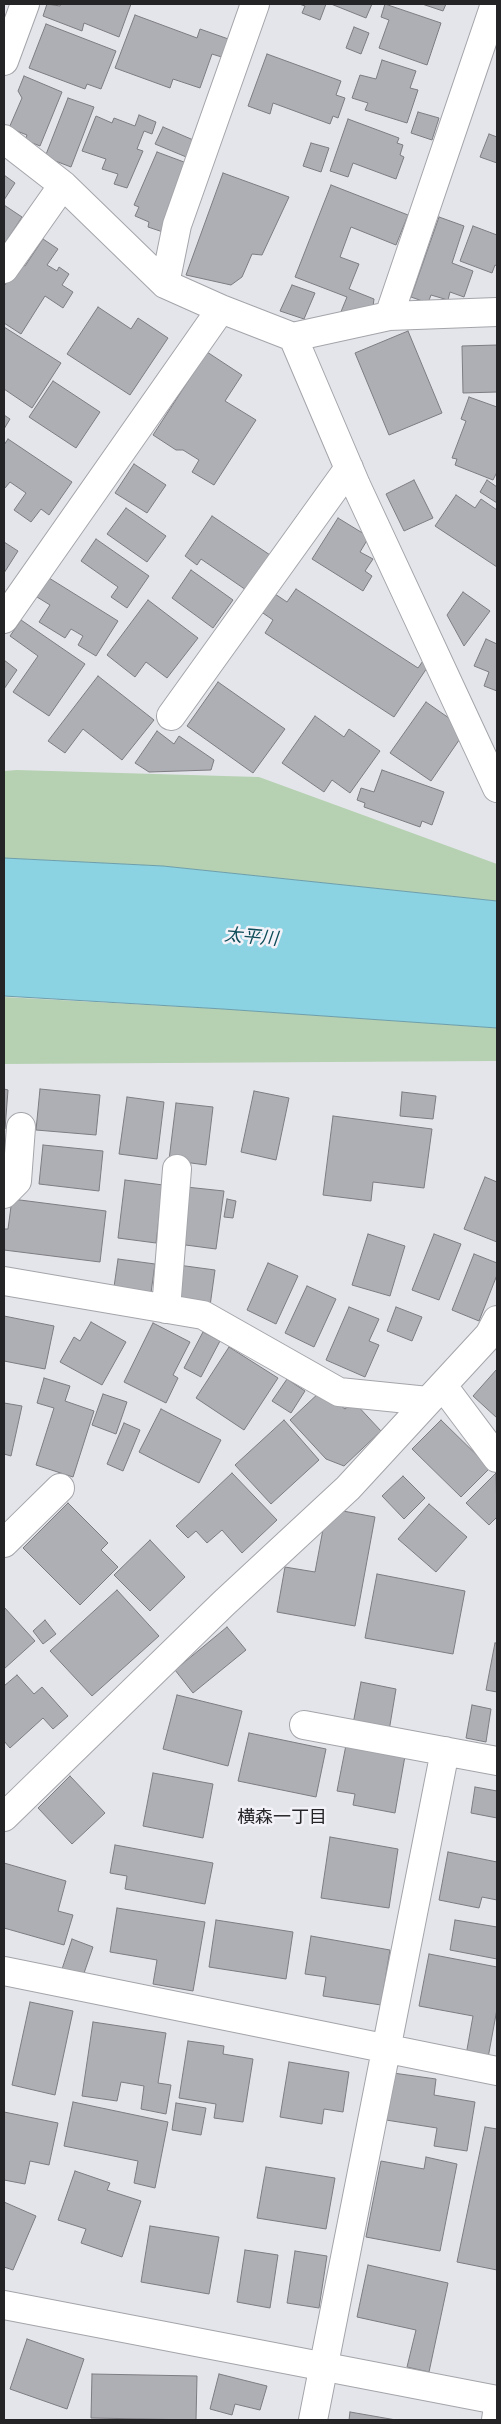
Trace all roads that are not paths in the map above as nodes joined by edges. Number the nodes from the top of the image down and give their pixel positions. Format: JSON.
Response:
{"nodes":[{"id":1,"x":25,"y":4,"type":"edge"},
{"id":2,"x":255,"y":4,"type":"edge"},
{"id":3,"x":495,"y":4,"type":"edge"},
{"id":4,"x":4,"y":61,"type":"edge"},
{"id":5,"x":4,"y":138,"type":"edge"},
{"id":6,"x":63,"y":185,"type":"junction"},
{"id":7,"x":4,"y":269,"type":"edge"},
{"id":8,"x":166,"y":284,"type":"junction"},
{"id":9,"x":221,"y":309,"type":"junction"},
{"id":10,"x":497,"y":312,"type":"edge"},
{"id":11,"x":389,"y":316,"type":"junction"},
{"id":12,"x":293,"y":337,"type":"junction"},
{"id":13,"x":349,"y":468,"type":"junction"},
{"id":14,"x":4,"y":619,"type":"edge"},
{"id":15,"x":171,"y":716,"type":"dead end"},
{"id":16,"x":497,"y":788,"type":"edge"},
{"id":17,"x":21,"y":1127,"type":"dead end"},
{"id":18,"x":177,"y":1169,"type":"dead end"},
{"id":19,"x":4,"y":1194,"type":"edge"},
{"id":20,"x":4,"y":1281,"type":"edge"},
{"id":21,"x":166,"y":1309,"type":"junction"},
{"id":22,"x":497,"y":1320,"type":"edge"},
{"id":23,"x":435,"y":1394,"type":"junction"},
{"id":24,"x":497,"y":1458,"type":"edge"},
{"id":25,"x":60,"y":1488,"type":"dead end"},
{"id":26,"x":4,"y":1543,"type":"edge"},
{"id":27,"x":304,"y":1725,"type":"dead end"},
{"id":28,"x":446,"y":1752,"type":"junction"},
{"id":29,"x":497,"y":1761,"type":"edge"},
{"id":30,"x":4,"y":1817,"type":"edge"},
{"id":31,"x":4,"y":1971,"type":"edge"},
{"id":32,"x":387,"y":2049,"type":"junction"},
{"id":33,"x":497,"y":2071,"type":"edge"},
{"id":34,"x":4,"y":2305,"type":"edge"},
{"id":35,"x":324,"y":2366,"type":"junction"},
{"id":36,"x":497,"y":2400,"type":"edge"},
{"id":37,"x":497,"y":2413,"type":"edge"},
{"id":38,"x":313,"y":2420,"type":"edge"},
{"id":39,"x":496,"y":2420,"type":"edge"}],
"edges":[{"from":1,"to":4,"type":"street"},
{"from":2,"to":8,"type":"street"},
{"from":3,"to":11,"type":"street"},
{"from":5,"to":6,"type":"street"},
{"from":6,"to":7,"type":"street"},
{"from":6,"to":8,"type":"street"},
{"from":8,"to":9,"type":"street"},
{"from":9,"to":12,"type":"street"},
{"from":9,"to":14,"type":"street"},
{"from":10,"to":11,"type":"street"},
{"from":11,"to":12,"type":"street"},
{"from":12,"to":13,"type":"street"},
{"from":13,"to":15,"type":"street"},
{"from":13,"to":16,"type":"street"},
{"from":17,"to":19,"type":"street"},
{"from":18,"to":21,"type":"street"},
{"from":20,"to":21,"type":"street"},
{"from":21,"to":23,"type":"street"},
{"from":22,"to":23,"type":"street"},
{"from":23,"to":24,"type":"street"},
{"from":23,"to":30,"type":"street"},
{"from":25,"to":26,"type":"street"},
{"from":27,"to":28,"type":"street"},
{"from":28,"to":29,"type":"street"},
{"from":28,"to":32,"type":"street"},
{"from":31,"to":32,"type":"street"},
{"from":32,"to":33,"type":"street"},
{"from":32,"to":35,"type":"street"},
{"from":34,"to":35,"type":"street"},
{"from":35,"to":36,"type":"street"},
{"from":35,"to":38,"type":"street"},
{"from":37,"to":39,"type":"street"}]}
